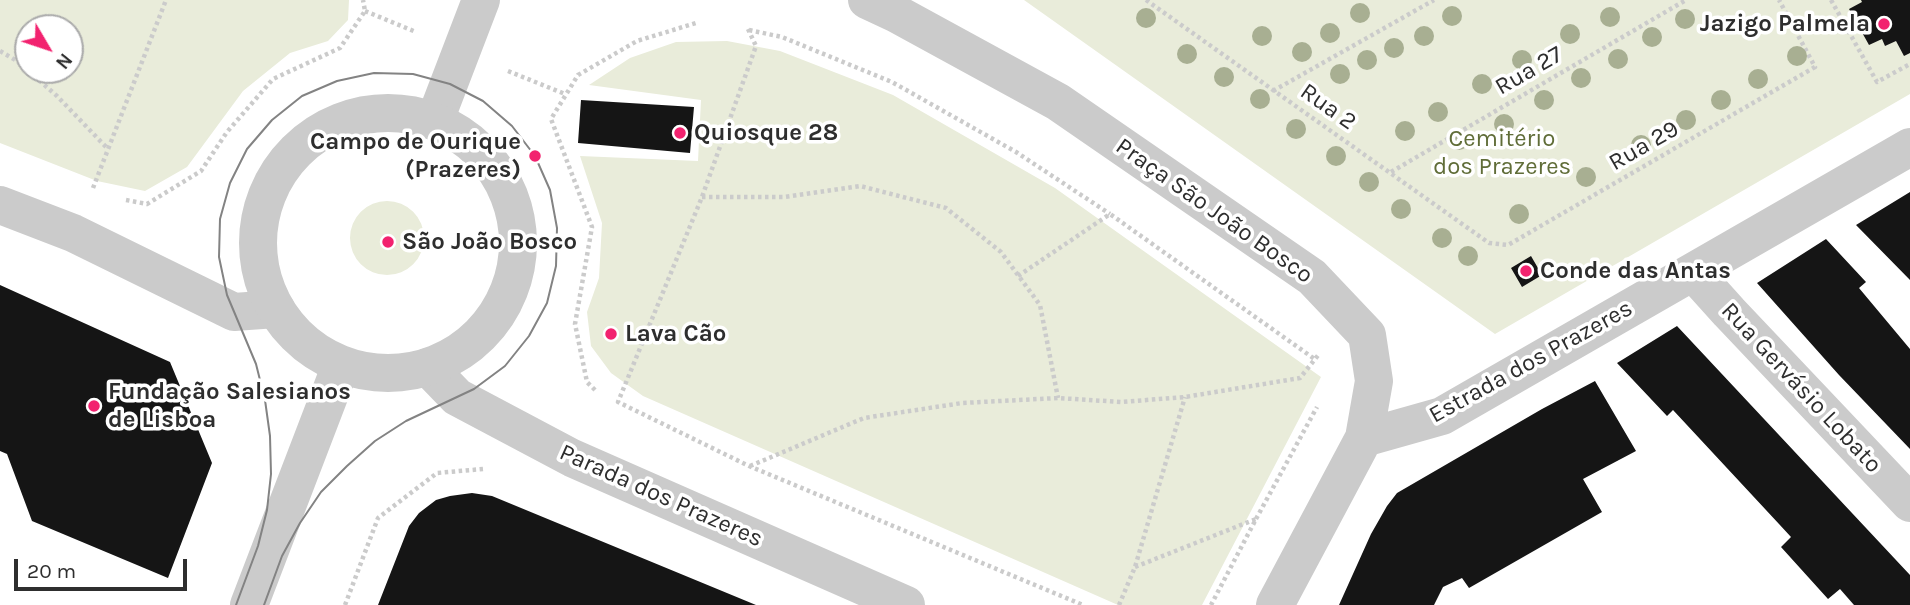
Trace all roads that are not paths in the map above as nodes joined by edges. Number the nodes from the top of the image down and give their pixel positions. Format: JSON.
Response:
{"nodes":[{"id":1,"x":481,"y":0,"type":"edge"},
{"id":2,"x":867,"y":0,"type":"edge"},
{"id":3,"x":435,"y":120,"type":"junction"},
{"id":4,"x":1910,"y":146,"type":"edge"},
{"id":5,"x":0,"y":205,"type":"edge"},
{"id":6,"x":1693,"y":271,"type":"junction"},
{"id":7,"x":276,"y":309,"type":"junction"},
{"id":8,"x":341,"y":365,"type":"junction"},
{"id":9,"x":428,"y":367,"type":"junction"},
{"id":10,"x":1364,"y":438,"type":"junction"},
{"id":11,"x":1910,"y":503,"type":"edge"},
{"id":12,"x":250,"y":605,"type":"edge"},
{"id":13,"x":906,"y":605,"type":"edge"},
{"id":14,"x":1275,"y":605,"type":"edge"}],
"edges":[{"from":1,"to":3,"type":"street"},
{"from":2,"to":10,"type":"street","name":"Praça São João Bosco"},
{"from":3,"to":7,"type":"street"},
{"from":3,"to":9,"type":"street"},
{"from":4,"to":6,"type":"street","name":"Estrada dos Prazeres"},
{"from":5,"to":7,"type":"street"},
{"from":6,"to":10,"type":"street","name":"Estrada dos Prazeres"},
{"from":6,"to":11,"type":"street","name":"Rua Gervásio Lobato"},
{"from":7,"to":8,"type":"street"},
{"from":8,"to":9,"type":"street"},
{"from":8,"to":12,"type":"street"},
{"from":9,"to":13,"type":"street","name":"Parada dos Prazeres"},
{"from":10,"to":14,"type":"street","name":"Praça São João Bosco"}]}
